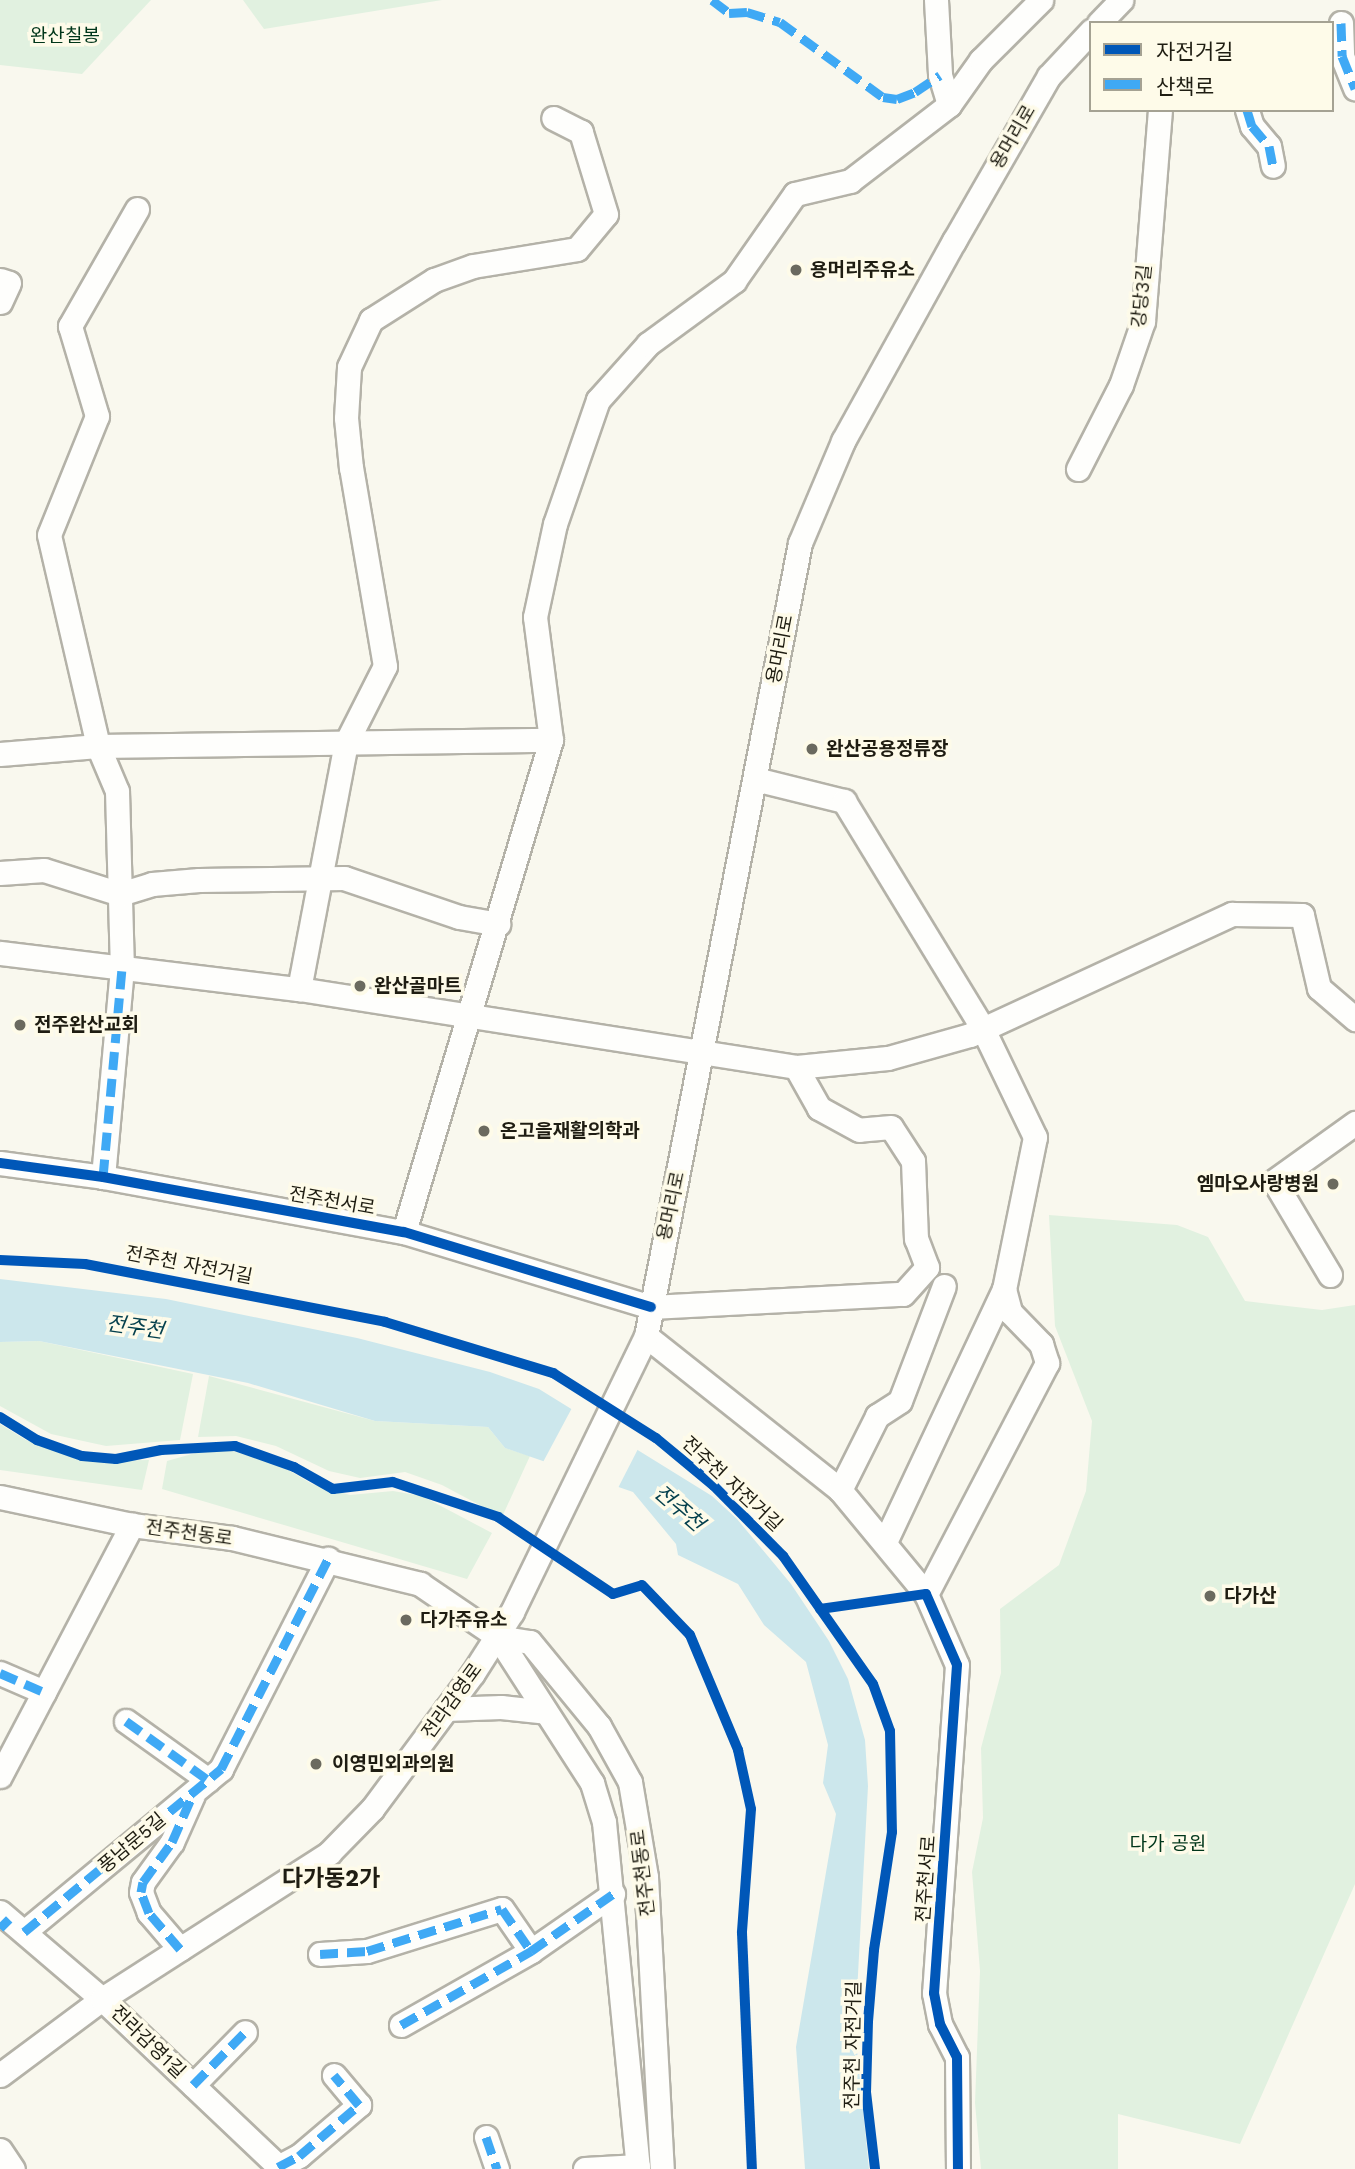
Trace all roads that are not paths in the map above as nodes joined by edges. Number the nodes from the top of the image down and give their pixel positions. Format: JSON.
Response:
{"nodes":[{"id":1,"x":936,"y":0,"type":"edge"},
{"id":2,"x":1041,"y":0,"type":"edge"},
{"id":3,"x":1121,"y":0,"type":"edge"},
{"id":4,"x":1101,"y":21,"type":"edge"},
{"id":5,"x":1343,"y":22,"type":"edge"},
{"id":6,"x":1089,"y":34,"type":"edge"},
{"id":7,"x":1355,"y":88,"type":"edge"},
{"id":8,"x":949,"y":105,"type":"junction"},
{"id":9,"x":1160,"y":112,"type":"edge"},
{"id":10,"x":1248,"y":112,"type":"edge"},
{"id":11,"x":552,"y":118,"type":"dead end"},
{"id":12,"x":1273,"y":166,"type":"dead end"},
{"id":13,"x":137,"y":209,"type":"dead end"},
{"id":14,"x":0,"y":280,"type":"edge"},
{"id":15,"x":0,"y":302,"type":"edge"},
{"id":16,"x":1078,"y":469,"type":"dead end"},
{"id":17,"x":551,"y":740,"type":"junction"},
{"id":18,"x":346,"y":743,"type":"junction"},
{"id":19,"x":98,"y":746,"type":"junction"},
{"id":20,"x":0,"y":754,"type":"edge"},
{"id":21,"x":755,"y":779,"type":"junction"},
{"id":22,"x":0,"y":873,"type":"edge"},
{"id":23,"x":319,"y":879,"type":"junction"},
{"id":24,"x":120,"y":894,"type":"junction"},
{"id":25,"x":498,"y":923,"type":"junction"},
{"id":26,"x":0,"y":953,"type":"edge"},
{"id":27,"x":122,"y":968,"type":"junction"},
{"id":28,"x":299,"y":989,"type":"junction"},
{"id":29,"x":471,"y":1017,"type":"junction"},
{"id":30,"x":1355,"y":1019,"type":"edge"},
{"id":31,"x":983,"y":1029,"type":"junction"},
{"id":32,"x":702,"y":1054,"type":"junction"},
{"id":33,"x":796,"y":1067,"type":"junction"},
{"id":34,"x":1355,"y":1123,"type":"edge"},
{"id":35,"x":0,"y":1163,"type":"edge"},
{"id":36,"x":103,"y":1177,"type":"junction"},
{"id":37,"x":404,"y":1232,"type":"junction"},
{"id":38,"x":1330,"y":1275,"type":"dead end"},
{"id":39,"x":944,"y":1286,"type":"dead end"},
{"id":40,"x":1004,"y":1289,"type":"junction"},
{"id":41,"x":651,"y":1307,"type":"junction"},
{"id":42,"x":646,"y":1336,"type":"junction"},
{"id":43,"x":840,"y":1489,"type":"junction"},
{"id":44,"x":0,"y":1497,"type":"edge"},
{"id":45,"x":132,"y":1525,"type":"junction"},
{"id":46,"x":885,"y":1542,"type":"junction"},
{"id":47,"x":328,"y":1559,"type":"junction"},
{"id":48,"x":926,"y":1594,"type":"junction"},
{"id":49,"x":517,"y":1602,"type":"joint"},
{"id":50,"x":498,"y":1637,"type":"junction"},
{"id":51,"x":0,"y":1673,"type":"edge"},
{"id":52,"x":44,"y":1692,"type":"junction"},
{"id":53,"x":446,"y":1709,"type":"junction"},
{"id":54,"x":546,"y":1712,"type":"junction"},
{"id":55,"x":126,"y":1721,"type":"dead end"},
{"id":56,"x":0,"y":1776,"type":"edge"},
{"id":57,"x":201,"y":1786,"type":"junction"},
{"id":58,"x":613,"y":1894,"type":"junction"},
{"id":59,"x":8,"y":1923,"type":"edge"},
{"id":60,"x":180,"y":1949,"type":"junction"},
{"id":61,"x":531,"y":1951,"type":"junction"},
{"id":62,"x":320,"y":1954,"type":"dead end"},
{"id":63,"x":102,"y":1999,"type":"junction"},
{"id":64,"x":401,"y":2025,"type":"dead end"},
{"id":65,"x":245,"y":2032,"type":"dead end"},
{"id":66,"x":0,"y":2075,"type":"edge"},
{"id":67,"x":334,"y":2075,"type":"dead end"},
{"id":68,"x":193,"y":2085,"type":"junction"},
{"id":69,"x":486,"y":2137,"type":"dead end"},
{"id":70,"x":0,"y":2150,"type":"edge"},
{"id":71,"x":280,"y":2168,"type":"edge"},
{"id":72,"x":638,"y":2168,"type":"edge"},
{"id":73,"x":13,"y":2169,"type":"edge"},
{"id":74,"x":497,"y":2169,"type":"edge"},
{"id":75,"x":585,"y":2169,"type":"edge"},
{"id":76,"x":662,"y":2169,"type":"edge"},
{"id":77,"x":958,"y":2169,"type":"edge"}],
"edges":[{"from":1,"to":8,"type":"street"},
{"from":2,"to":8,"type":"street"},
{"from":3,"to":4,"type":"street"},
{"from":5,"to":7,"type":"street"},
{"from":6,"to":21,"type":"street","name":"용머리로"},
{"from":8,"to":17,"type":"street"},
{"from":9,"to":16,"type":"street","name":"강당3길"},
{"from":10,"to":12,"type":"street"},
{"from":11,"to":18,"type":"street"},
{"from":13,"to":19,"type":"street"},
{"from":14,"to":15,"type":"street"},
{"from":17,"to":18,"type":"street"},
{"from":17,"to":25,"type":"street"},
{"from":18,"to":19,"type":"street"},
{"from":18,"to":23,"type":"street"},
{"from":19,"to":20,"type":"street"},
{"from":19,"to":24,"type":"street"},
{"from":21,"to":31,"type":"street"},
{"from":21,"to":32,"type":"street","name":"용머리로"},
{"from":22,"to":24,"type":"street"},
{"from":23,"to":24,"type":"street"},
{"from":23,"to":25,"type":"street"},
{"from":23,"to":28,"type":"street"},
{"from":24,"to":27,"type":"street"},
{"from":25,"to":29,"type":"street"},
{"from":26,"to":27,"type":"street"},
{"from":27,"to":28,"type":"street"},
{"from":27,"to":36,"type":"street"},
{"from":28,"to":29,"type":"street"},
{"from":29,"to":32,"type":"street"},
{"from":29,"to":37,"type":"street"},
{"from":30,"to":31,"type":"street"},
{"from":31,"to":33,"type":"street"},
{"from":31,"to":40,"type":"street"},
{"from":32,"to":33,"type":"street"},
{"from":32,"to":41,"type":"street","name":"용머리로"},
{"from":33,"to":41,"type":"street","name":"전주천서로"},
{"from":34,"to":38,"type":"street"},
{"from":35,"to":36,"type":"street","name":"전주천서로"},
{"from":36,"to":37,"type":"street","name":"전주천서로"},
{"from":37,"to":41,"type":"street","name":"전주천서로"},
{"from":39,"to":43,"type":"street"},
{"from":40,"to":46,"type":"street"},
{"from":40,"to":48,"type":"street"},
{"from":41,"to":42,"type":"street","name":"용머리로"},
{"from":42,"to":43,"type":"street","name":"전주천서로"},
{"from":42,"to":49,"type":"street","name":"용머리로"},
{"from":43,"to":46,"type":"street","name":"전주천서로"},
{"from":44,"to":45,"type":"street","name":"전주천동로"},
{"from":45,"to":47,"type":"street","name":"전주천동로"},
{"from":45,"to":52,"type":"street","name":"전주천동로"},
{"from":46,"to":48,"type":"street","name":"전주천서로"},
{"from":47,"to":50,"type":"street","name":"전주천동로"},
{"from":47,"to":57,"type":"street","name":"풍남문5길"},
{"from":48,"to":77,"type":"street","name":"전주천서로"},
{"from":49,"to":50,"type":"street","name":"전라감영로"},
{"from":50,"to":53,"type":"street","name":"전라감영로"},
{"from":50,"to":54,"type":"street","name":"전주천동로"},
{"from":50,"to":76,"type":"street","name":"전주천동로"},
{"from":51,"to":52,"type":"street"},
{"from":52,"to":56,"type":"street"},
{"from":53,"to":54,"type":"street"},
{"from":53,"to":60,"type":"street","name":"전라감영로"},
{"from":54,"to":58,"type":"street","name":"전주천동로"},
{"from":55,"to":57,"type":"street"},
{"from":57,"to":59,"type":"street","name":"풍남문5길"},
{"from":57,"to":60,"type":"street"},
{"from":58,"to":61,"type":"street","name":"전주천동로"},
{"from":58,"to":72,"type":"street","name":"전주천동로"},
{"from":59,"to":63,"type":"street","name":"풍남문5길"},
{"from":60,"to":63,"type":"street","name":"전라감영로"},
{"from":61,"to":62,"type":"street"},
{"from":61,"to":64,"type":"street","name":"전주천동로"},
{"from":63,"to":66,"type":"street","name":"전라감영로"},
{"from":63,"to":68,"type":"street","name":"전라감영1길"},
{"from":65,"to":68,"type":"street","name":"전라감영1길"},
{"from":67,"to":71,"type":"street","name":"전라감영1길"},
{"from":68,"to":71,"type":"street","name":"전라감영1길"},
{"from":69,"to":74,"type":"street"},
{"from":70,"to":73,"type":"street"},
{"from":72,"to":75,"type":"street","name":"전주천동로"}]}
